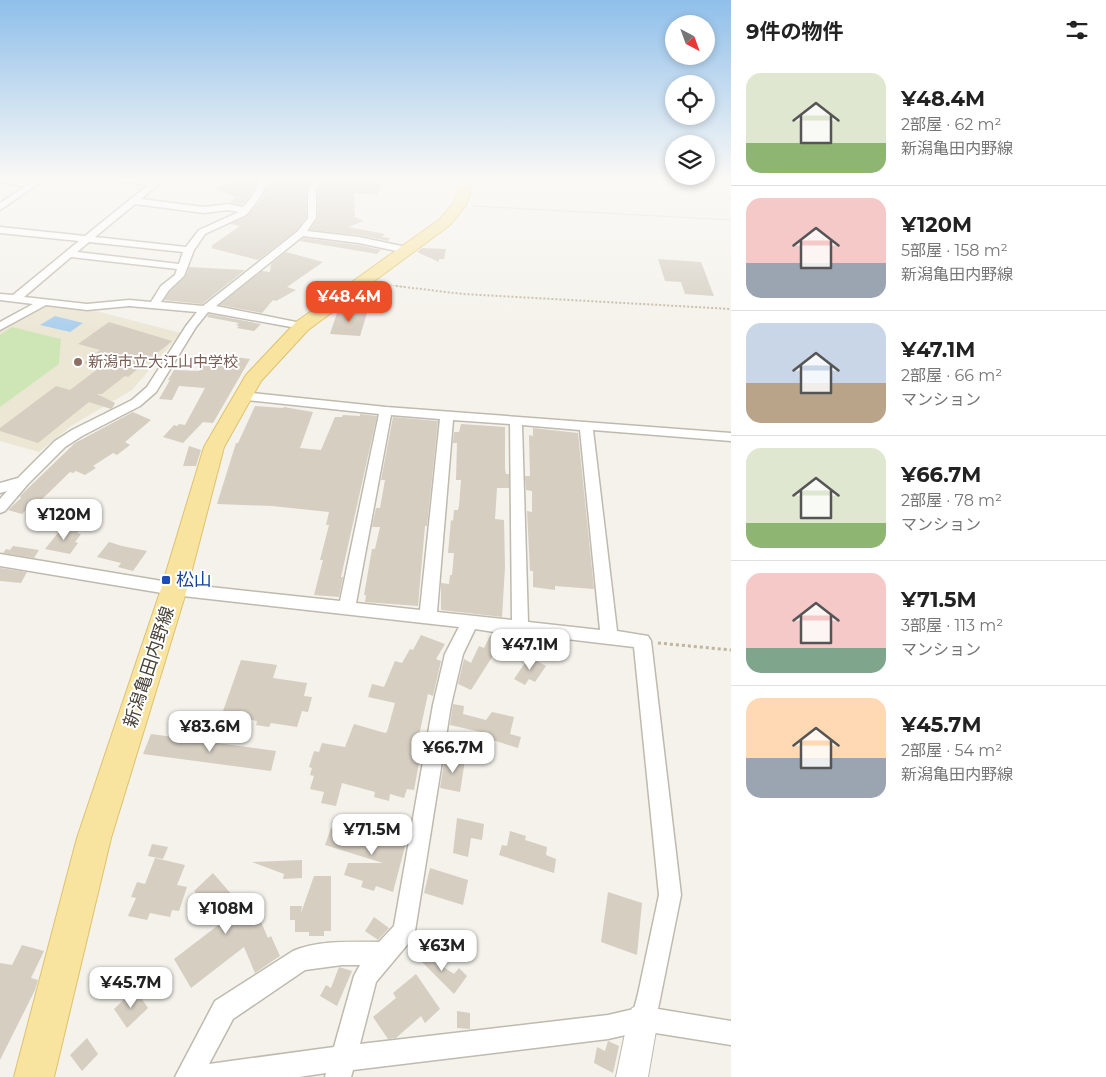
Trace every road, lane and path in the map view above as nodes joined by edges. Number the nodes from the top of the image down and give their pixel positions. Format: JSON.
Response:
{"nodes":[{"id":1,"x":3,"y":230,"type":"edge"},
{"id":2,"x":97,"y":230,"type":"edge"},
{"id":3,"x":206,"y":230,"type":"edge"},
{"id":4,"x":303,"y":230,"type":"edge"},
{"id":5,"x":433,"y":230,"type":"edge"},
{"id":6,"x":301,"y":233,"type":"junction"},
{"id":7,"x":88,"y":238,"type":"junction"},
{"id":8,"x":189,"y":250,"type":"junction"},
{"id":9,"x":406,"y":250,"type":"junction"},
{"id":10,"x":69,"y":254,"type":"junction"},
{"id":11,"x":184,"y":267,"type":"junction"},
{"id":12,"x":363,"y":281,"type":"junction"},
{"id":13,"x":0,"y":297,"type":"edge"},
{"id":14,"x":16,"y":298,"type":"junction"},
{"id":15,"x":45,"y":302,"type":"junction"},
{"id":16,"x":154,"y":304,"type":"junction"},
{"id":17,"x":204,"y":309,"type":"junction"},
{"id":18,"x":731,"y":309,"type":"edge"},
{"id":19,"x":302,"y":326,"type":"junction"},
{"id":20,"x":0,"y":327,"type":"edge"},
{"id":21,"x":242,"y":396,"type":"junction"},
{"id":22,"x":386,"y":411,"type":"junction"},
{"id":23,"x":447,"y":416,"type":"junction"},
{"id":24,"x":516,"y":421,"type":"junction"},
{"id":25,"x":586,"y":425,"type":"junction"},
{"id":26,"x":731,"y":437,"type":"edge"},
{"id":27,"x":23,"y":481,"type":"junction"},
{"id":28,"x":0,"y":488,"type":"edge"},
{"id":29,"x":0,"y":508,"type":"edge"},
{"id":30,"x":0,"y":560,"type":"edge"},
{"id":31,"x":174,"y":589,"type":"junction"},
{"id":32,"x":347,"y":609,"type":"junction"},
{"id":33,"x":428,"y":616,"type":"junction"},
{"id":34,"x":469,"y":623,"type":"junction"},
{"id":35,"x":520,"y":629,"type":"junction"},
{"id":36,"x":609,"y":638,"type":"junction"},
{"id":37,"x":642,"y":642,"type":"junction"},
{"id":38,"x":731,"y":650,"type":"edge"},
{"id":39,"x":386,"y":954,"type":"junction"},
{"id":40,"x":643,"y":1019,"type":"junction"},
{"id":41,"x":731,"y":1033,"type":"edge"},
{"id":42,"x":341,"y":1067,"type":"edge"},
{"id":43,"x":34,"y":1077,"type":"edge"},
{"id":44,"x":188,"y":1077,"type":"edge"},
{"id":45,"x":206,"y":1077,"type":"edge"},
{"id":46,"x":632,"y":1077,"type":"edge"}],
"edges":[{"from":1,"to":7,"type":"street"},
{"from":2,"to":7,"type":"street"},
{"from":3,"to":8,"type":"street"},
{"from":4,"to":6,"type":"street"},
{"from":5,"to":9,"type":"main road","name":"新潟亀田内野線"},
{"from":6,"to":9,"type":"street"},
{"from":6,"to":17,"type":"street"},
{"from":7,"to":8,"type":"street"},
{"from":7,"to":10,"type":"street"},
{"from":8,"to":11,"type":"street"},
{"from":9,"to":12,"type":"main road","name":"新潟亀田内野線"},
{"from":10,"to":11,"type":"street"},
{"from":10,"to":14,"type":"street"},
{"from":11,"to":16,"type":"street"},
{"from":12,"to":18,"type":"path"},
{"from":12,"to":19,"type":"main road","name":"新潟亀田内野線"},
{"from":13,"to":14,"type":"street"},
{"from":14,"to":15,"type":"street"},
{"from":15,"to":16,"type":"street"},
{"from":15,"to":20,"type":"street"},
{"from":16,"to":17,"type":"street"},
{"from":17,"to":19,"type":"street"},
{"from":17,"to":27,"type":"street"},
{"from":19,"to":21,"type":"main road","name":"新潟亀田内野線"},
{"from":21,"to":22,"type":"street"},
{"from":21,"to":31,"type":"main road","name":"新潟亀田内野線"},
{"from":22,"to":23,"type":"street"},
{"from":22,"to":32,"type":"street"},
{"from":23,"to":24,"type":"street"},
{"from":23,"to":33,"type":"street"},
{"from":24,"to":25,"type":"street"},
{"from":24,"to":35,"type":"street"},
{"from":25,"to":26,"type":"street"},
{"from":25,"to":36,"type":"street"},
{"from":27,"to":28,"type":"street"},
{"from":27,"to":29,"type":"street"},
{"from":30,"to":31,"type":"street"},
{"from":31,"to":32,"type":"street"},
{"from":31,"to":43,"type":"main road","name":"新潟亀田内野線"},
{"from":32,"to":33,"type":"street"},
{"from":33,"to":34,"type":"street"},
{"from":34,"to":35,"type":"street"},
{"from":34,"to":39,"type":"street"},
{"from":35,"to":36,"type":"street"},
{"from":36,"to":37,"type":"street"},
{"from":37,"to":38,"type":"path"},
{"from":37,"to":40,"type":"street"},
{"from":39,"to":42,"type":"street"},
{"from":39,"to":44,"type":"street"},
{"from":40,"to":41,"type":"street"},
{"from":40,"to":42,"type":"street"},
{"from":40,"to":46,"type":"street"},
{"from":42,"to":45,"type":"street"}]}
